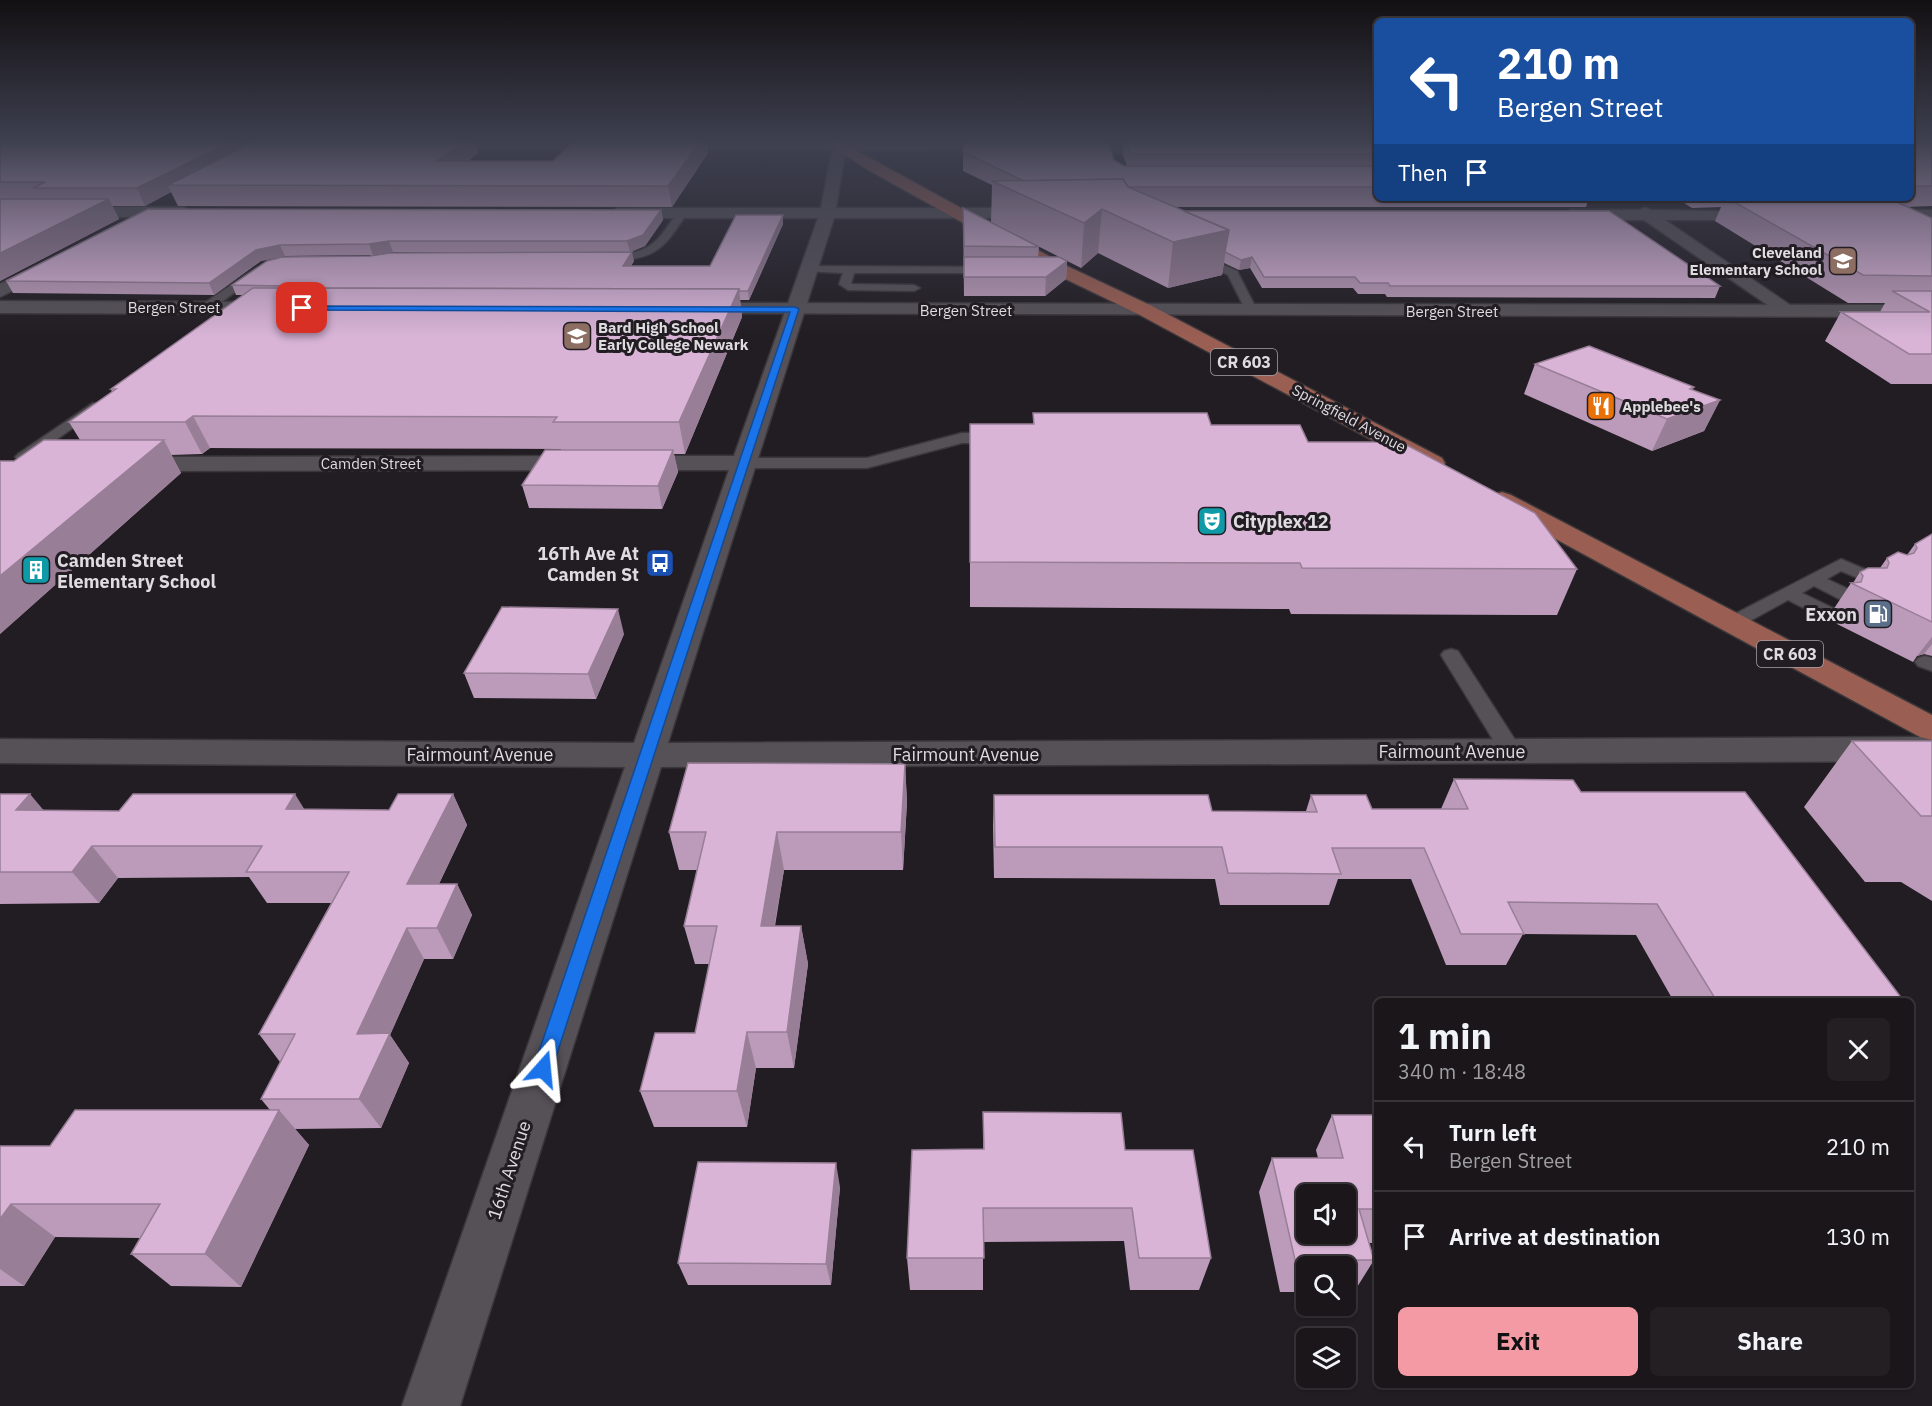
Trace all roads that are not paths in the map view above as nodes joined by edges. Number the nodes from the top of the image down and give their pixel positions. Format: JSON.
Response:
{"nodes":[{"id":1,"x":159,"y":207,"type":"edge"},
{"id":2,"x":829,"y":207,"type":"edge"},
{"id":3,"x":948,"y":207,"type":"edge"},
{"id":4,"x":1637,"y":207,"type":"edge"},
{"id":5,"x":0,"y":212,"type":"edge"},
{"id":6,"x":148,"y":212,"type":"junction"},
{"id":7,"x":196,"y":212,"type":"edge"},
{"id":8,"x":599,"y":213,"type":"edge"},
{"id":9,"x":682,"y":213,"type":"junction"},
{"id":10,"x":827,"y":213,"type":"junction"},
{"id":11,"x":960,"y":213,"type":"junction"},
{"id":12,"x":1056,"y":213,"type":"edge"},
{"id":13,"x":1554,"y":215,"type":"edge"},
{"id":14,"x":1649,"y":215,"type":"junction"},
{"id":15,"x":1778,"y":215,"type":"edge"},
{"id":16,"x":1861,"y":215,"type":"edge"},
{"id":17,"x":1932,"y":215,"type":"edge"},
{"id":18,"x":116,"y":229,"type":"edge"},
{"id":19,"x":1181,"y":249,"type":"edge"},
{"id":20,"x":63,"y":257,"type":"edge"},
{"id":21,"x":594,"y":257,"type":"edge"},
{"id":22,"x":266,"y":265,"type":"edge"},
{"id":23,"x":808,"y":269,"type":"junction"},
{"id":24,"x":849,"y":270,"type":"junction"},
{"id":25,"x":914,"y":270,"type":"junction"},
{"id":26,"x":1001,"y":270,"type":"edge"},
{"id":27,"x":1037,"y":270,"type":"edge"},
{"id":28,"x":1061,"y":270,"type":"junction"},
{"id":29,"x":914,"y":288,"type":"junction"},
{"id":30,"x":0,"y":291,"type":"edge"},
{"id":31,"x":0,"y":307,"type":"edge"},
{"id":32,"x":207,"y":308,"type":"junction"},
{"id":33,"x":291,"y":308,"type":"edge"},
{"id":34,"x":675,"y":309,"type":"edge"},
{"id":35,"x":795,"y":309,"type":"junction"},
{"id":36,"x":911,"y":310,"type":"junction"},
{"id":37,"x":1145,"y":310,"type":"junction"},
{"id":38,"x":1251,"y":310,"type":"junction"},
{"id":39,"x":1789,"y":311,"type":"junction"},
{"id":40,"x":1932,"y":311,"type":"edge"},
{"id":41,"x":110,"y":396,"type":"edge"},
{"id":42,"x":1015,"y":438,"type":"edge"},
{"id":43,"x":742,"y":463,"type":"junction"},
{"id":44,"x":6,"y":464,"type":"edge"},
{"id":45,"x":48,"y":464,"type":"edge"},
{"id":46,"x":108,"y":464,"type":"edge"},
{"id":47,"x":1450,"y":473,"type":"edge"},
{"id":48,"x":1482,"y":489,"type":"edge"},
{"id":49,"x":1814,"y":579,"type":"junction"},
{"id":50,"x":1882,"y":583,"type":"edge"},
{"id":51,"x":1788,"y":593,"type":"junction"},
{"id":52,"x":1854,"y":598,"type":"edge"},
{"id":53,"x":1828,"y":613,"type":"dead end"},
{"id":54,"x":1732,"y":623,"type":"junction"},
{"id":55,"x":1451,"y":655,"type":"dead end"},
{"id":56,"x":1930,"y":730,"type":"edge"},
{"id":57,"x":0,"y":751,"type":"edge"},
{"id":58,"x":1511,"y":751,"type":"junction"},
{"id":59,"x":647,"y":755,"type":"junction"},
{"id":60,"x":430,"y":1406,"type":"edge"}],
"edges":[{"from":1,"to":6,"type":"street"},
{"from":2,"to":10,"type":"street","name":"16th Avenue"},
{"from":3,"to":11,"type":"main road","name":"Springfield Avenue","number":"CR 603"},
{"from":4,"to":14,"type":"street"},
{"from":5,"to":6,"type":"street"},
{"from":6,"to":7,"type":"street"},
{"from":6,"to":18,"type":"street"},
{"from":8,"to":9,"type":"street"},
{"from":9,"to":10,"type":"street"},
{"from":9,"to":21,"type":"lane"},
{"from":10,"to":11,"type":"street"},
{"from":10,"to":23,"type":"street","name":"16th Avenue"},
{"from":11,"to":12,"type":"street"},
{"from":11,"to":28,"type":"main road","name":"Springfield Avenue","number":"CR 603"},
{"from":13,"to":14,"type":"street"},
{"from":14,"to":15,"type":"street"},
{"from":14,"to":39,"type":"street"},
{"from":16,"to":17,"type":"street"},
{"from":19,"to":38,"type":"lane"},
{"from":20,"to":30,"type":"street"},
{"from":22,"to":32,"type":"lane"},
{"from":23,"to":24,"type":"lane"},
{"from":23,"to":35,"type":"street","name":"16th Avenue"},
{"from":24,"to":25,"type":"lane"},
{"from":24,"to":29,"type":"lane"},
{"from":25,"to":26,"type":"lane"},
{"from":25,"to":29,"type":"lane"},
{"from":27,"to":28,"type":"lane"},
{"from":28,"to":37,"type":"main road","name":"Springfield Avenue","number":"CR 603"},
{"from":29,"to":36,"type":"lane"},
{"from":31,"to":32,"type":"street","name":"Bergen Street"},
{"from":32,"to":33,"type":"street","name":"Bergen Street"},
{"from":34,"to":35,"type":"street","name":"Bergen Street"},
{"from":35,"to":36,"type":"street","name":"Bergen Street"},
{"from":35,"to":43,"type":"street","name":"16th Avenue"},
{"from":36,"to":37,"type":"street","name":"Bergen Street"},
{"from":37,"to":38,"type":"street","name":"Bergen Street"},
{"from":37,"to":47,"type":"main road","name":"Springfield Avenue","number":"CR 603"},
{"from":38,"to":39,"type":"street","name":"Bergen Street"},
{"from":39,"to":40,"type":"street","name":"Bergen Street"},
{"from":41,"to":44,"type":"lane"},
{"from":42,"to":43,"type":"lane"},
{"from":43,"to":46,"type":"street","name":"Camden Street"},
{"from":43,"to":59,"type":"street","name":"16th Avenue"},
{"from":44,"to":45,"type":"street"},
{"from":48,"to":54,"type":"main road","number":"CR 603"},
{"from":49,"to":50,"type":"lane"},
{"from":49,"to":51,"type":"lane"},
{"from":49,"to":52,"type":"lane"},
{"from":51,"to":53,"type":"lane"},
{"from":51,"to":54,"type":"lane"},
{"from":54,"to":56,"type":"main road","number":"CR 603"},
{"from":55,"to":58,"type":"lane"},
{"from":56,"to":58,"type":"street","name":"Fairmount Avenue"},
{"from":57,"to":59,"type":"street","name":"Fairmount Avenue"},
{"from":58,"to":59,"type":"street","name":"Fairmount Avenue"},
{"from":59,"to":60,"type":"street","name":"16th Avenue"}]}
